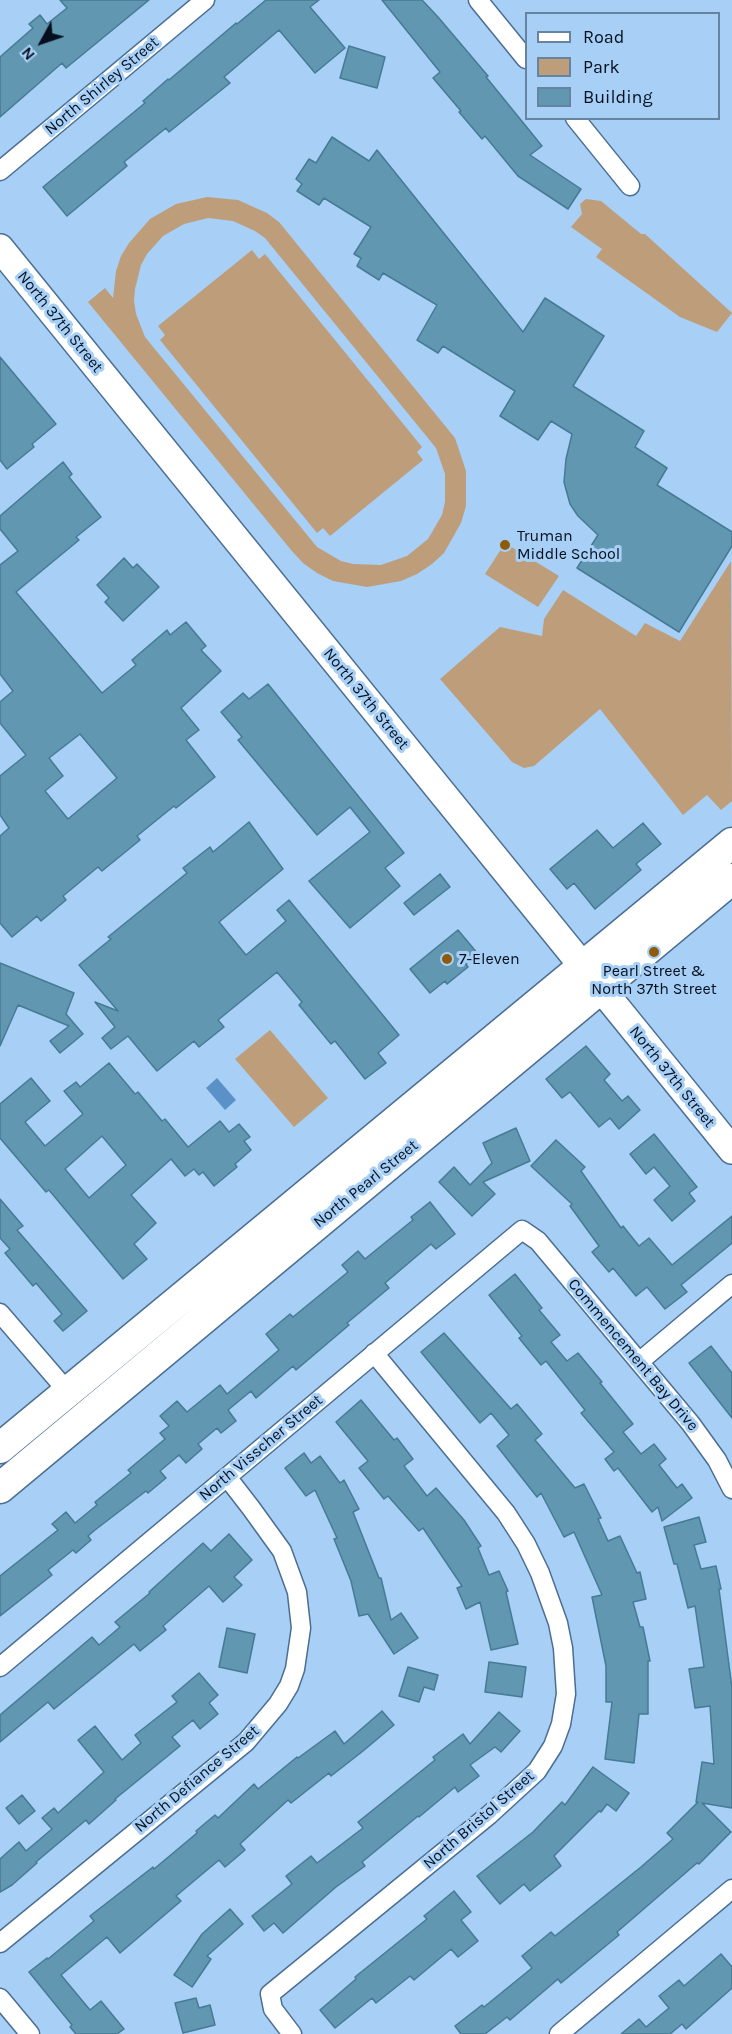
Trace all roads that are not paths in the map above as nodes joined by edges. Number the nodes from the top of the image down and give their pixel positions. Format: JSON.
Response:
{"nodes":[{"id":1,"x":205,"y":0,"type":"edge"},
{"id":2,"x":478,"y":0,"type":"edge"},
{"id":3,"x":525,"y":58,"type":"edge"},
{"id":4,"x":577,"y":120,"type":"edge"},
{"id":5,"x":0,"y":171,"type":"edge"},
{"id":6,"x":630,"y":186,"type":"dead end"},
{"id":7,"x":0,"y":248,"type":"edge"},
{"id":8,"x":732,"y":843,"type":"edge"},
{"id":9,"x":732,"y":879,"type":"edge"},
{"id":10,"x":591,"y":978,"type":"junction"},
{"id":11,"x":732,"y":1150,"type":"edge"},
{"id":12,"x":522,"y":1230,"type":"joint"},
{"id":13,"x":732,"y":1284,"type":"edge"},
{"id":14,"x":0,"y":1312,"type":"edge"},
{"id":15,"x":374,"y":1353,"type":"junction"},
{"id":16,"x":639,"y":1362,"type":"junction"},
{"id":17,"x":68,"y":1392,"type":"junction"},
{"id":18,"x":0,"y":1448,"type":"edge"},
{"id":19,"x":226,"y":1477,"type":"junction"},
{"id":20,"x":0,"y":1488,"type":"edge"},
{"id":21,"x":732,"y":1489,"type":"edge"},
{"id":22,"x":0,"y":1667,"type":"edge"},
{"id":23,"x":732,"y":1889,"type":"edge"},
{"id":24,"x":0,"y":1943,"type":"edge"},
{"id":25,"x":0,"y":1998,"type":"edge"},
{"id":26,"x":30,"y":2034,"type":"edge"},
{"id":27,"x":292,"y":2034,"type":"edge"},
{"id":28,"x":559,"y":2034,"type":"edge"}],
"edges":[{"from":1,"to":5,"type":"street","name":"North Shirley Street"},
{"from":2,"to":3,"type":"street"},
{"from":4,"to":6,"type":"street"},
{"from":7,"to":10,"type":"street","name":"North 37th Street"},
{"from":8,"to":10,"type":"main road","name":"North Pearl Street"},
{"from":9,"to":10,"type":"main road","name":"North Pearl Street"},
{"from":10,"to":11,"type":"street","name":"North 37th Street"},
{"from":10,"to":17,"type":"main road","name":"North Pearl Street"},
{"from":10,"to":20,"type":"main road","name":"North Pearl Street"},
{"from":12,"to":15,"type":"street","name":"North Visscher Street"},
{"from":12,"to":16,"type":"street","name":"Commencement Bay Drive"},
{"from":13,"to":16,"type":"street"},
{"from":14,"to":17,"type":"street"},
{"from":15,"to":19,"type":"street","name":"North Visscher Street"},
{"from":15,"to":27,"type":"street","name":"North Bristol Street"},
{"from":16,"to":21,"type":"street","name":"Commencement Bay Drive"},
{"from":17,"to":18,"type":"main road","name":"North Pearl Street"},
{"from":19,"to":22,"type":"street","name":"North Visscher Street"},
{"from":19,"to":24,"type":"street","name":"North Defiance Street"},
{"from":23,"to":28,"type":"street"},
{"from":25,"to":26,"type":"street"}]}
